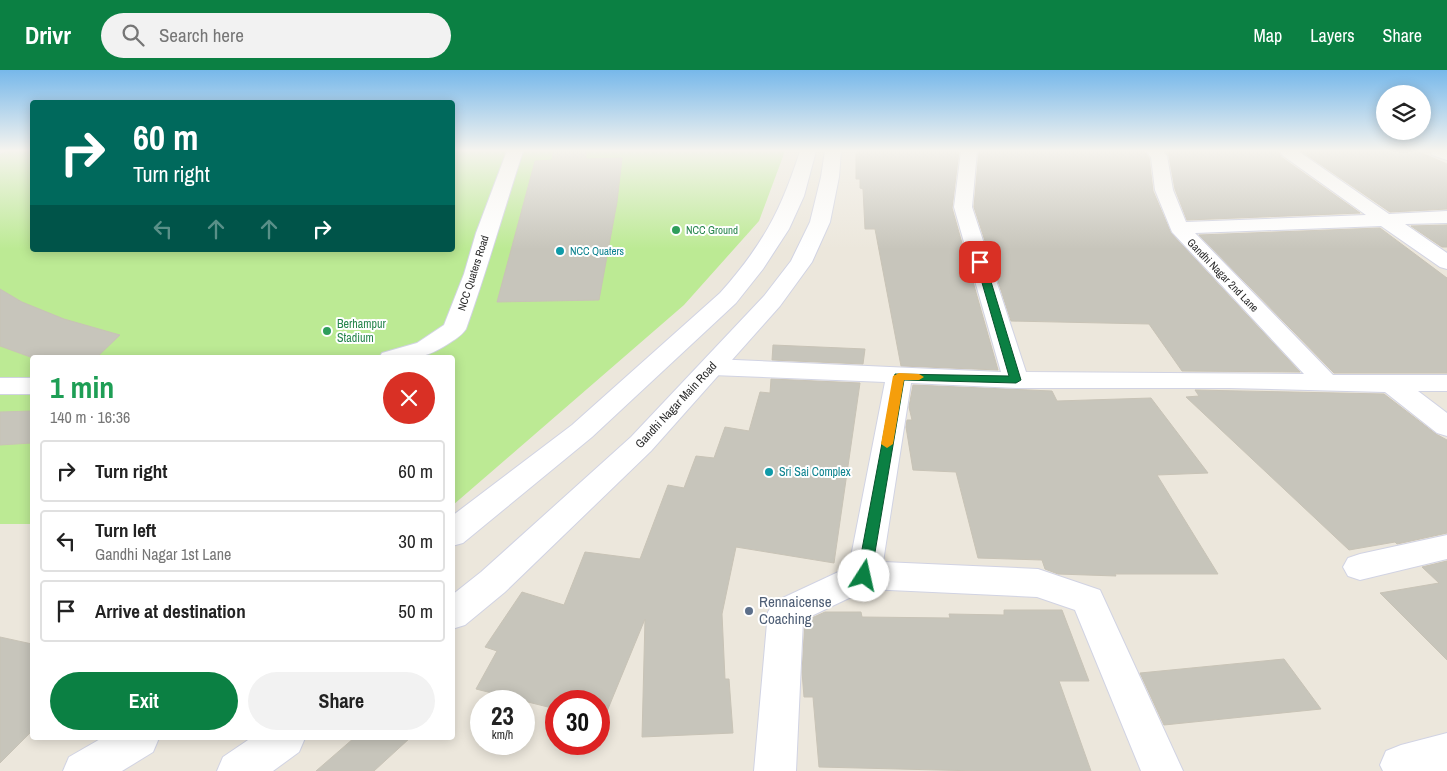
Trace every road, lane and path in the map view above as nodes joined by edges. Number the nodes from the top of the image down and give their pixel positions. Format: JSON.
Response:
{"nodes":[{"id":1,"x":504,"y":184,"type":"edge"},
{"id":2,"x":799,"y":184,"type":"edge"},
{"id":3,"x":829,"y":184,"type":"edge"},
{"id":4,"x":965,"y":184,"type":"edge"},
{"id":5,"x":1163,"y":184,"type":"edge"},
{"id":6,"x":1335,"y":184,"type":"edge"},
{"id":7,"x":1447,"y":217,"type":"edge"},
{"id":8,"x":1385,"y":219,"type":"junction"},
{"id":9,"x":1179,"y":228,"type":"junction"},
{"id":10,"x":1447,"y":263,"type":"edge"},
{"id":11,"x":401,"y":355,"type":"edge"},
{"id":12,"x":712,"y":367,"type":"junction"},
{"id":13,"x":899,"y":376,"type":"junction"},
{"id":14,"x":1016,"y":380,"type":"junction"},
{"id":15,"x":1325,"y":381,"type":"junction"},
{"id":16,"x":1447,"y":383,"type":"edge"},
{"id":17,"x":1392,"y":384,"type":"junction"},
{"id":18,"x":0,"y":386,"type":"edge"},
{"id":19,"x":30,"y":386,"type":"edge"},
{"id":20,"x":1447,"y":427,"type":"edge"},
{"id":21,"x":455,"y":532,"type":"edge"},
{"id":22,"x":1447,"y":547,"type":"edge"},
{"id":23,"x":1360,"y":567,"type":"dead end"},
{"id":24,"x":864,"y":576,"type":"junction"},
{"id":25,"x":455,"y":613,"type":"edge"},
{"id":26,"x":136,"y":740,"type":"edge"},
{"id":27,"x":282,"y":740,"type":"edge"},
{"id":28,"x":1447,"y":753,"type":"edge"},
{"id":29,"x":84,"y":771,"type":"edge"},
{"id":30,"x":238,"y":771,"type":"edge"},
{"id":31,"x":775,"y":771,"type":"edge"},
{"id":32,"x":1162,"y":771,"type":"edge"},
{"id":33,"x":1406,"y":771,"type":"edge"}],
"edges":[{"from":1,"to":11,"type":"street","name":"NCC Quaters Road"},
{"from":2,"to":21,"type":"street"},
{"from":3,"to":12,"type":"street","name":"Gandhi Nagar Main Road"},
{"from":4,"to":14,"type":"street"},
{"from":5,"to":9,"type":"street","name":"Gandhi Nagar 2nd Lane"},
{"from":6,"to":8,"type":"street"},
{"from":7,"to":8,"type":"street"},
{"from":8,"to":9,"type":"street"},
{"from":8,"to":10,"type":"street"},
{"from":9,"to":15,"type":"street","name":"Gandhi Nagar 2nd Lane"},
{"from":12,"to":13,"type":"street"},
{"from":12,"to":25,"type":"street","name":"Gandhi Nagar Main Road"},
{"from":13,"to":14,"type":"street"},
{"from":13,"to":24,"type":"street"},
{"from":14,"to":15,"type":"street"},
{"from":15,"to":17,"type":"street"},
{"from":16,"to":17,"type":"street"},
{"from":17,"to":20,"type":"street"},
{"from":18,"to":19,"type":"street"},
{"from":22,"to":23,"type":"street"},
{"from":24,"to":31,"type":"street"},
{"from":24,"to":32,"type":"street"},
{"from":26,"to":29,"type":"street"},
{"from":27,"to":30,"type":"street"},
{"from":28,"to":33,"type":"street"}]}
